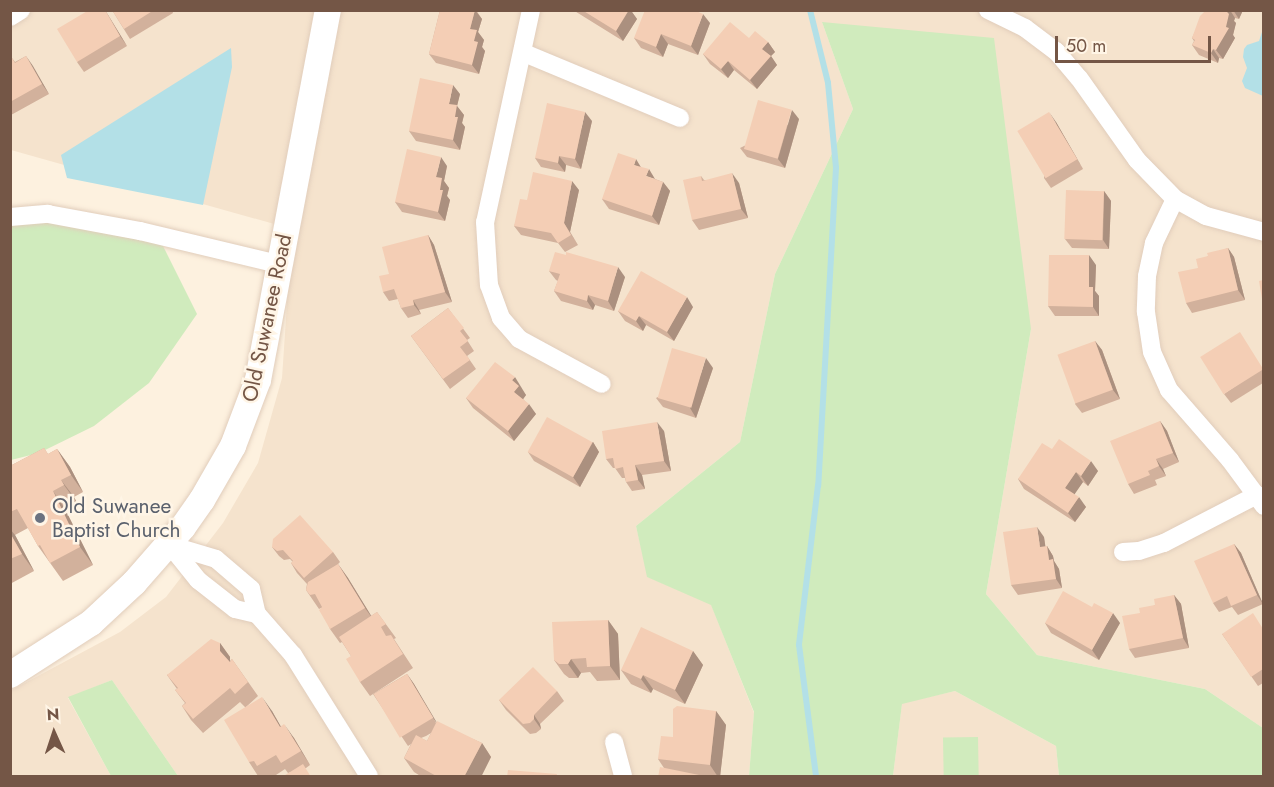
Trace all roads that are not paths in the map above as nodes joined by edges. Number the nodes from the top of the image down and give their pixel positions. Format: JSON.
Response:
{"nodes":[{"id":1,"x":21,"y":10,"type":"edge"},
{"id":2,"x":328,"y":10,"type":"edge"},
{"id":3,"x":531,"y":10,"type":"edge"},
{"id":4,"x":988,"y":10,"type":"edge"},
{"id":5,"x":10,"y":17,"type":"edge"},
{"id":6,"x":524,"y":53,"type":"junction"},
{"id":7,"x":680,"y":118,"type":"dead end"},
{"id":8,"x":1175,"y":199,"type":"junction"},
{"id":9,"x":10,"y":217,"type":"edge"},
{"id":10,"x":1263,"y":232,"type":"edge"},
{"id":11,"x":279,"y":264,"type":"junction"},
{"id":12,"x":602,"y":384,"type":"dead end"},
{"id":13,"x":1260,"y":501,"type":"edge"},
{"id":14,"x":170,"y":544,"type":"junction"},
{"id":15,"x":1123,"y":552,"type":"dead end"},
{"id":16,"x":257,"y":614,"type":"junction"},
{"id":17,"x":10,"y":675,"type":"edge"},
{"id":18,"x":614,"y":742,"type":"dead end"},
{"id":19,"x":369,"y":777,"type":"edge"},
{"id":20,"x":623,"y":777,"type":"edge"}],
"edges":[{"from":1,"to":5,"type":"street"},
{"from":2,"to":11,"type":"street","name":"Old Suwanee Road"},
{"from":3,"to":6,"type":"street"},
{"from":4,"to":8,"type":"street"},
{"from":6,"to":7,"type":"street"},
{"from":6,"to":12,"type":"street"},
{"from":8,"to":10,"type":"street"},
{"from":8,"to":13,"type":"street"},
{"from":9,"to":11,"type":"street"},
{"from":11,"to":14,"type":"street","name":"Old Suwanee Road"},
{"from":13,"to":15,"type":"street"},
{"from":14,"to":16,"type":"street"},
{"from":14,"to":16,"type":"street"},
{"from":14,"to":17,"type":"street","name":"Old Suwanee Road"},
{"from":16,"to":19,"type":"street"},
{"from":18,"to":20,"type":"street"}]}
